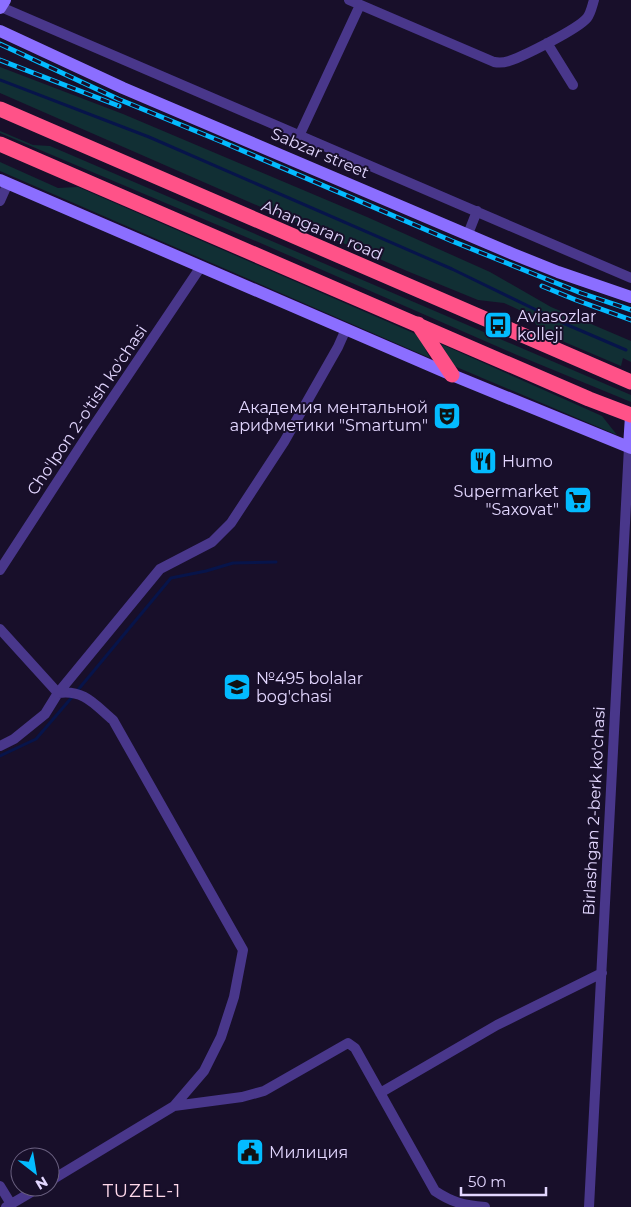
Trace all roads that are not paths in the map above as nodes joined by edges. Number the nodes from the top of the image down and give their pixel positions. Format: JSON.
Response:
{"nodes":[{"id":1,"x":349,"y":0,"type":"edge"},
{"id":2,"x":594,"y":0,"type":"edge"},
{"id":3,"x":2,"y":5,"type":"edge"},
{"id":4,"x":360,"y":5,"type":"junction"},
{"id":5,"x":0,"y":31,"type":"edge"},
{"id":6,"x":547,"y":43,"type":"junction"},
{"id":7,"x":573,"y":85,"type":"dead end"},
{"id":8,"x":0,"y":109,"type":"edge"},
{"id":9,"x":300,"y":134,"type":"junction"},
{"id":10,"x":0,"y":144,"type":"edge"},
{"id":11,"x":4,"y":182,"type":"edge"},
{"id":12,"x":0,"y":201,"type":"edge"},
{"id":13,"x":477,"y":211,"type":"junction"},
{"id":14,"x":468,"y":234,"type":"junction"},
{"id":15,"x":200,"y":268,"type":"junction"},
{"id":16,"x":631,"y":278,"type":"edge"},
{"id":17,"x":631,"y":297,"type":"edge"},
{"id":18,"x":418,"y":324,"type":"junction"},
{"id":19,"x":346,"y":328,"type":"junction"},
{"id":20,"x":452,"y":375,"type":"junction"},
{"id":21,"x":631,"y":382,"type":"edge"},
{"id":22,"x":631,"y":416,"type":"edge"},
{"id":23,"x":630,"y":447,"type":"edge"},
{"id":24,"x":0,"y":570,"type":"edge"},
{"id":25,"x":0,"y":629,"type":"edge"},
{"id":26,"x":58,"y":693,"type":"junction"},
{"id":27,"x":0,"y":746,"type":"edge"},
{"id":28,"x":602,"y":973,"type":"junction"},
{"id":29,"x":380,"y":1093,"type":"junction"},
{"id":30,"x":174,"y":1106,"type":"junction"},
{"id":31,"x":60,"y":1175,"type":"edge"},
{"id":32,"x":0,"y":1186,"type":"edge"},
{"id":33,"x":24,"y":1197,"type":"edge"},
{"id":34,"x":9,"y":1206,"type":"edge"},
{"id":35,"x":485,"y":1207,"type":"edge"},
{"id":36,"x":589,"y":1207,"type":"edge"}],
"edges":[{"from":1,"to":4,"type":"street"},
{"from":2,"to":6,"type":"street"},
{"from":3,"to":9,"type":"street"},
{"from":4,"to":6,"type":"street"},
{"from":4,"to":9,"type":"street"},
{"from":5,"to":14,"type":"street","name":"Sabzar street"},
{"from":6,"to":7,"type":"street"},
{"from":8,"to":21,"type":"highway","name":"Ahangaran road"},
{"from":9,"to":13,"type":"street"},
{"from":10,"to":18,"type":"highway"},
{"from":11,"to":12,"type":"street"},
{"from":11,"to":15,"type":"street"},
{"from":13,"to":14,"type":"street"},
{"from":13,"to":16,"type":"street"},
{"from":14,"to":17,"type":"street","name":"Sabzar street"},
{"from":15,"to":19,"type":"street"},
{"from":15,"to":24,"type":"street","name":"Cho'lpon 2-o'tish ko'chasi"},
{"from":18,"to":20,"type":"highway"},
{"from":18,"to":22,"type":"highway"},
{"from":19,"to":20,"type":"street"},
{"from":19,"to":26,"type":"street"},
{"from":20,"to":23,"type":"street"},
{"from":22,"to":23,"type":"street","name":"Birlashgan 2-berk ko'chasi"},
{"from":23,"to":28,"type":"street","name":"Birlashgan 2-berk ko'chasi"},
{"from":25,"to":26,"type":"street"},
{"from":26,"to":27,"type":"street"},
{"from":26,"to":30,"type":"street"},
{"from":28,"to":29,"type":"street"},
{"from":28,"to":36,"type":"street","name":"Birlashgan 2-berk ko'chasi"},
{"from":29,"to":30,"type":"street"},
{"from":29,"to":35,"type":"street"},
{"from":30,"to":31,"type":"street"},
{"from":32,"to":34,"type":"street"},
{"from":33,"to":34,"type":"street"}]}
